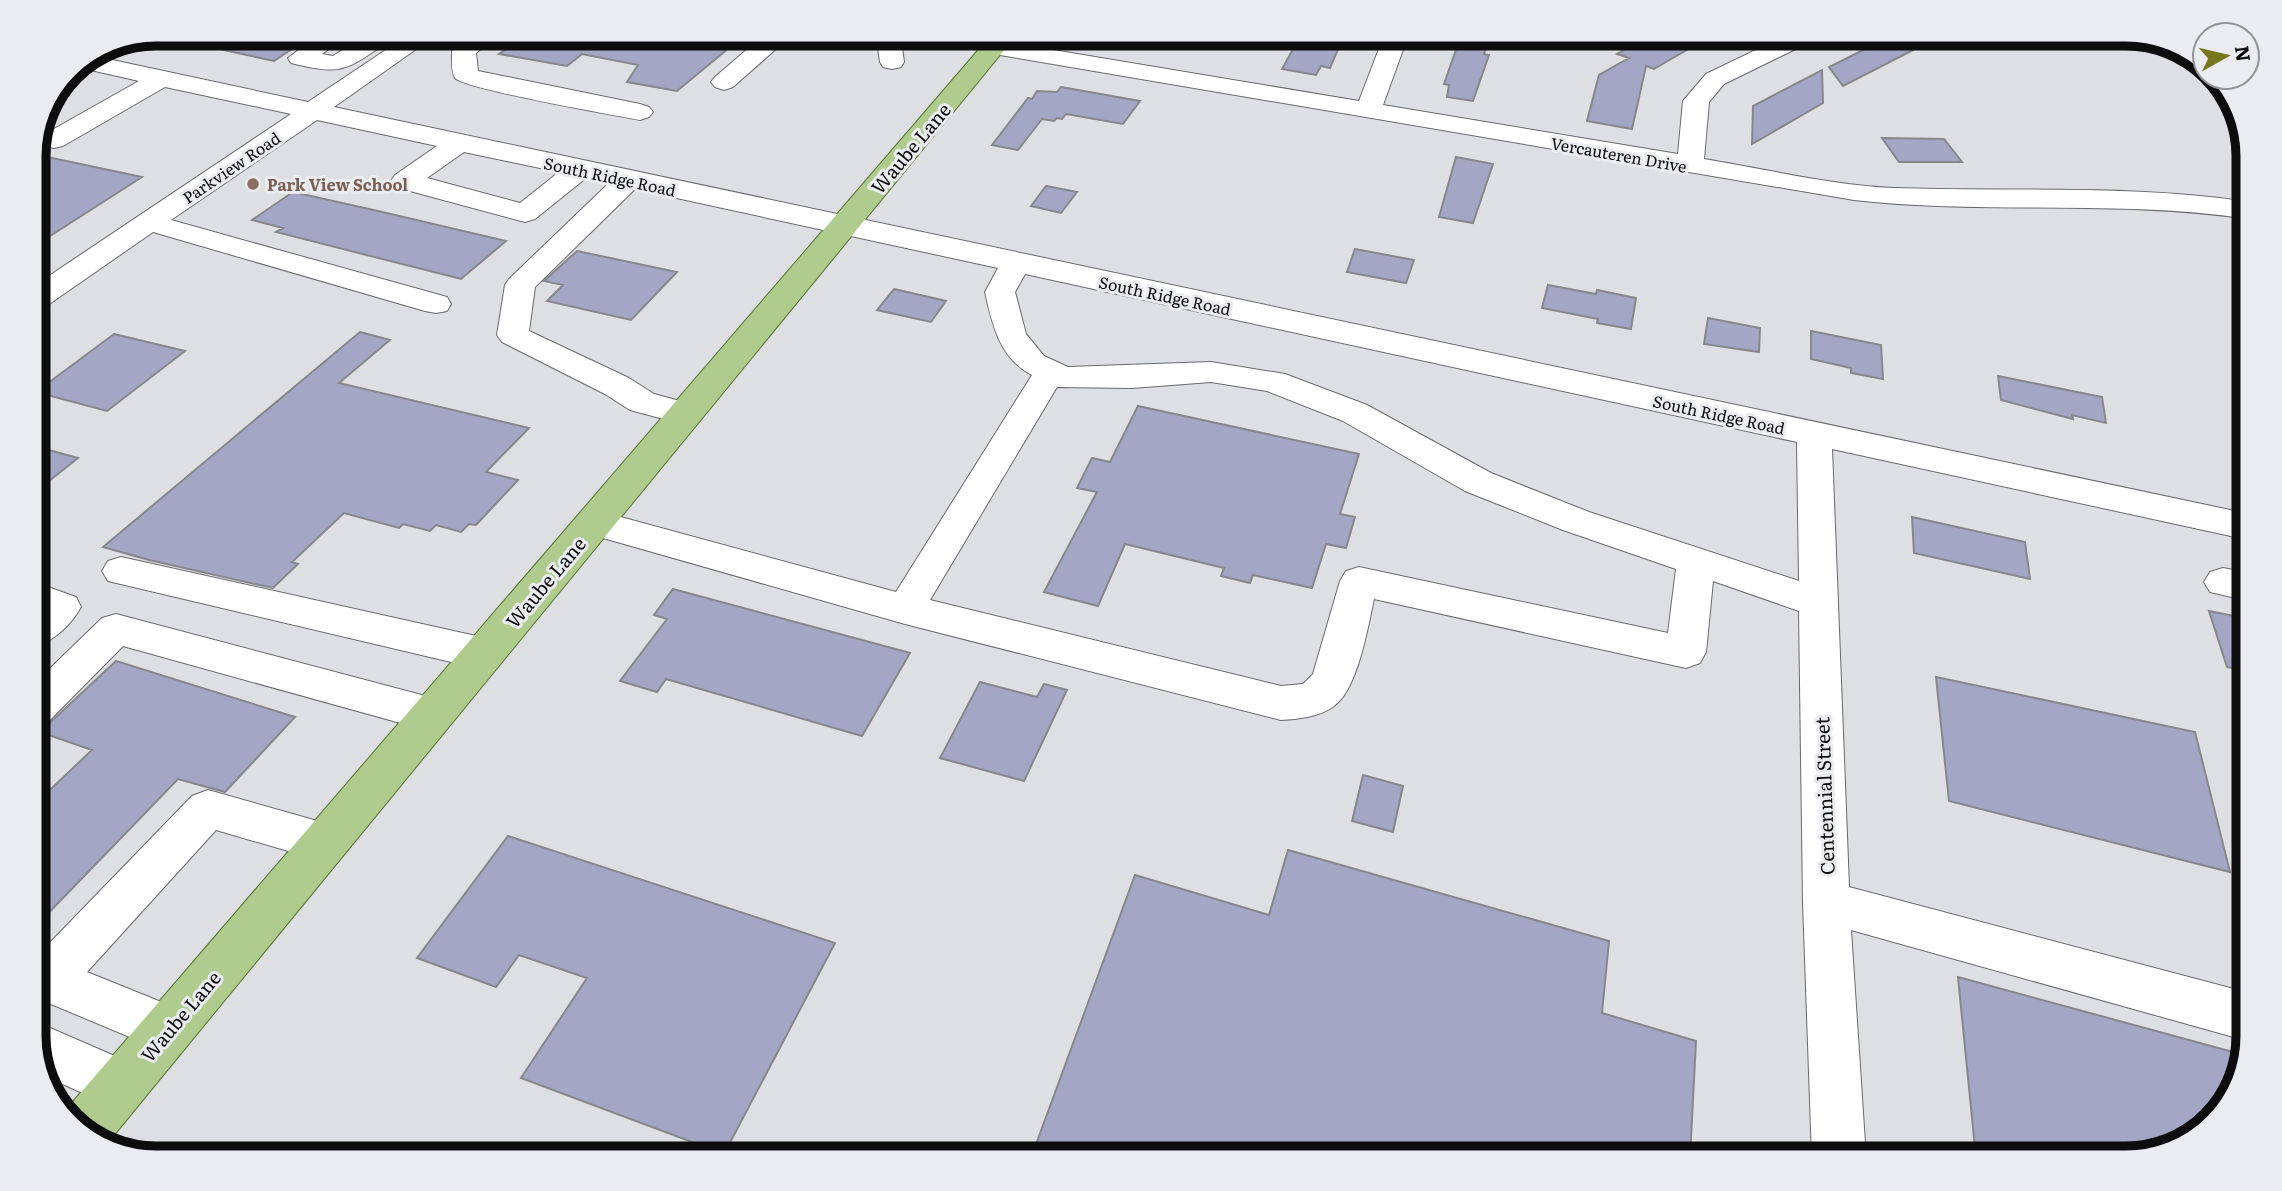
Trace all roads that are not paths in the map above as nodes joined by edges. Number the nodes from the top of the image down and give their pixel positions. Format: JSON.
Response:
{"nodes":[{"id":1,"x":320,"y":45,"type":"edge"},
{"id":2,"x":368,"y":45,"type":"edge"},
{"id":3,"x":410,"y":45,"type":"edge"},
{"id":4,"x":472,"y":45,"type":"edge"},
{"id":5,"x":767,"y":45,"type":"edge"},
{"id":6,"x":890,"y":45,"type":"edge"},
{"id":7,"x":996,"y":45,"type":"edge"},
{"id":8,"x":1025,"y":45,"type":"edge"},
{"id":9,"x":1392,"y":45,"type":"edge"},
{"id":10,"x":1785,"y":45,"type":"edge"},
{"id":11,"x":892,"y":62,"type":"dead end"},
{"id":12,"x":95,"y":64,"type":"edge"},
{"id":13,"x":160,"y":79,"type":"junction"},
{"id":14,"x":724,"y":82,"type":"dead end"},
{"id":15,"x":312,"y":112,"type":"junction"},
{"id":16,"x":640,"y":112,"type":"dead end"},
{"id":17,"x":1367,"y":112,"type":"junction"},
{"id":18,"x":54,"y":140,"type":"dead end"},
{"id":19,"x":457,"y":144,"type":"junction"},
{"id":20,"x":1690,"y":166,"type":"junction"},
{"id":21,"x":579,"y":170,"type":"junction"},
{"id":22,"x":628,"y":180,"type":"junction"},
{"id":23,"x":2236,"y":209,"type":"edge"},
{"id":24,"x":148,"y":222,"type":"junction"},
{"id":25,"x":844,"y":226,"type":"junction"},
{"id":26,"x":1015,"y":263,"type":"junction"},
{"id":27,"x":46,"y":277,"type":"edge"},
{"id":28,"x":64,"y":280,"type":"junction"},
{"id":29,"x":46,"y":292,"type":"edge"},
{"id":30,"x":436,"y":304,"type":"dead end"},
{"id":31,"x":1050,"y":372,"type":"junction"},
{"id":32,"x":686,"y":414,"type":"junction"},
{"id":33,"x":1814,"y":434,"type":"junction"},
{"id":34,"x":595,"y":523,"type":"junction"},
{"id":35,"x":2236,"y":524,"type":"edge"},
{"id":36,"x":1696,"y":562,"type":"junction"},
{"id":37,"x":121,"y":570,"type":"dead end"},
{"id":38,"x":46,"y":601,"type":"edge"},
{"id":39,"x":1818,"y":603,"type":"junction"},
{"id":40,"x":905,"y":609,"type":"junction"},
{"id":41,"x":46,"y":621,"type":"edge"},
{"id":42,"x":485,"y":654,"type":"junction"},
{"id":43,"x":46,"y":697,"type":"edge"},
{"id":44,"x":433,"y":715,"type":"junction"},
{"id":45,"x":326,"y":842,"type":"junction"},
{"id":46,"x":1826,"y":902,"type":"junction"},
{"id":47,"x":46,"y":971,"type":"edge"},
{"id":48,"x":46,"y":978,"type":"edge"},
{"id":49,"x":2236,"y":1013,"type":"edge"},
{"id":50,"x":168,"y":1029,"type":"junction"},
{"id":51,"x":47,"y":1052,"type":"edge"},
{"id":52,"x":122,"y":1085,"type":"junction"},
{"id":53,"x":90,"y":1123,"type":"edge"},
{"id":54,"x":1838,"y":1146,"type":"edge"}],
"edges":[{"from":1,"to":2,"type":"street"},
{"from":3,"to":15,"type":"street","name":"Parkview Road"},
{"from":4,"to":16,"type":"street"},
{"from":5,"to":14,"type":"street"},
{"from":6,"to":11,"type":"street"},
{"from":7,"to":25,"type":"main road","name":"Waube Lane"},
{"from":8,"to":17,"type":"street","name":"Vercauteren Drive"},
{"from":9,"to":17,"type":"street"},
{"from":10,"to":20,"type":"street"},
{"from":12,"to":13,"type":"street","name":"South Ridge Road"},
{"from":13,"to":15,"type":"street","name":"South Ridge Road"},
{"from":13,"to":18,"type":"street"},
{"from":15,"to":19,"type":"street","name":"South Ridge Road"},
{"from":15,"to":24,"type":"street","name":"Parkview Road"},
{"from":17,"to":20,"type":"street","name":"Vercauteren Drive"},
{"from":19,"to":21,"type":"street","name":"South Ridge Road"},
{"from":19,"to":21,"type":"street"},
{"from":20,"to":23,"type":"street","name":"Vercauteren Drive"},
{"from":21,"to":22,"type":"street","name":"South Ridge Road"},
{"from":22,"to":25,"type":"street","name":"South Ridge Road"},
{"from":22,"to":32,"type":"street"},
{"from":24,"to":28,"type":"street","name":"Parkview Road"},
{"from":24,"to":30,"type":"street"},
{"from":25,"to":26,"type":"street","name":"South Ridge Road"},
{"from":25,"to":32,"type":"main road","name":"Waube Lane"},
{"from":26,"to":31,"type":"street"},
{"from":26,"to":33,"type":"street","name":"South Ridge Road"},
{"from":27,"to":28,"type":"street"},
{"from":28,"to":29,"type":"street","name":"Parkview Road"},
{"from":31,"to":36,"type":"street"},
{"from":31,"to":40,"type":"street"},
{"from":32,"to":34,"type":"main road","name":"Waube Lane"},
{"from":33,"to":35,"type":"street","name":"South Ridge Road"},
{"from":33,"to":39,"type":"street","name":"Centennial Street"},
{"from":34,"to":40,"type":"street"},
{"from":34,"to":42,"type":"main road","name":"Waube Lane"},
{"from":36,"to":39,"type":"street"},
{"from":36,"to":40,"type":"street"},
{"from":37,"to":42,"type":"street"},
{"from":38,"to":41,"type":"street"},
{"from":39,"to":46,"type":"street","name":"Centennial Street"},
{"from":42,"to":44,"type":"main road","name":"Waube Lane"},
{"from":43,"to":44,"type":"street"},
{"from":44,"to":45,"type":"main road","name":"Waube Lane"},
{"from":45,"to":47,"type":"street"},
{"from":45,"to":50,"type":"main road","name":"Waube Lane"},
{"from":46,"to":49,"type":"street"},
{"from":46,"to":54,"type":"street","name":"Centennial Street"},
{"from":48,"to":50,"type":"street"},
{"from":50,"to":52,"type":"main road","name":"Waube Lane"},
{"from":51,"to":52,"type":"street"},
{"from":52,"to":53,"type":"main road","name":"Waube Lane"}]}
